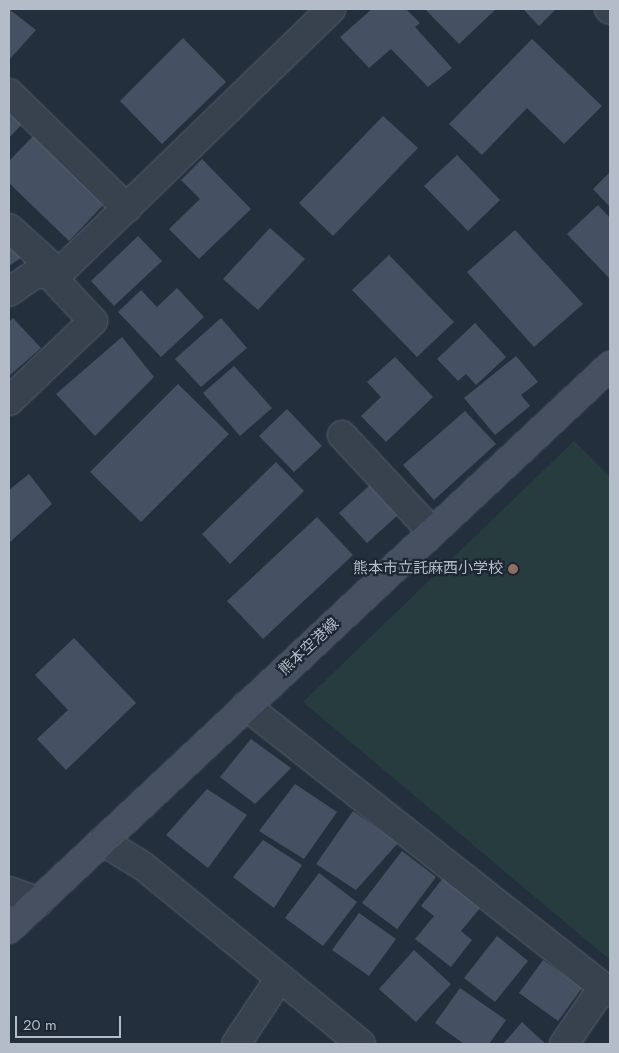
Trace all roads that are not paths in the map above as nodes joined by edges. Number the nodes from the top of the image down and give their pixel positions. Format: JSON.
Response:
{"nodes":[{"id":1,"x":331,"y":9,"type":"edge"},
{"id":2,"x":9,"y":93,"type":"edge"},
{"id":3,"x":127,"y":208,"type":"junction"},
{"id":4,"x":9,"y":228,"type":"edge"},
{"id":5,"x":55,"y":274,"type":"junction"},
{"id":6,"x":9,"y":292,"type":"edge"},
{"id":7,"x":610,"y":366,"type":"edge"},
{"id":8,"x":9,"y":400,"type":"edge"},
{"id":9,"x":342,"y":435,"type":"dead end"},
{"id":10,"x":432,"y":532,"type":"junction"},
{"id":11,"x":246,"y":706,"type":"junction"},
{"id":12,"x":102,"y":841,"type":"junction"},
{"id":13,"x":9,"y":891,"type":"edge"},
{"id":14,"x":39,"y":902,"type":"junction"},
{"id":15,"x":9,"y":929,"type":"edge"},
{"id":16,"x":280,"y":978,"type":"junction"},
{"id":17,"x":607,"y":989,"type":"edge"},
{"id":18,"x":236,"y":1044,"type":"edge"},
{"id":19,"x":361,"y":1044,"type":"edge"},
{"id":20,"x":564,"y":1044,"type":"edge"}],
"edges":[{"from":1,"to":3,"type":"street"},
{"from":2,"to":3,"type":"street"},
{"from":3,"to":5,"type":"street"},
{"from":4,"to":5,"type":"street"},
{"from":5,"to":6,"type":"street"},
{"from":5,"to":8,"type":"street"},
{"from":7,"to":10,"type":"main road","name":"熊本空港線"},
{"from":9,"to":10,"type":"street"},
{"from":10,"to":11,"type":"main road","name":"熊本空港線"},
{"from":11,"to":12,"type":"main road","name":"熊本空港線"},
{"from":11,"to":17,"type":"street"},
{"from":12,"to":14,"type":"main road","name":"熊本空港線"},
{"from":12,"to":16,"type":"street"},
{"from":13,"to":14,"type":"street"},
{"from":14,"to":15,"type":"main road","name":"熊本空港線"},
{"from":16,"to":18,"type":"street"},
{"from":16,"to":19,"type":"street"},
{"from":17,"to":20,"type":"street"}]}
